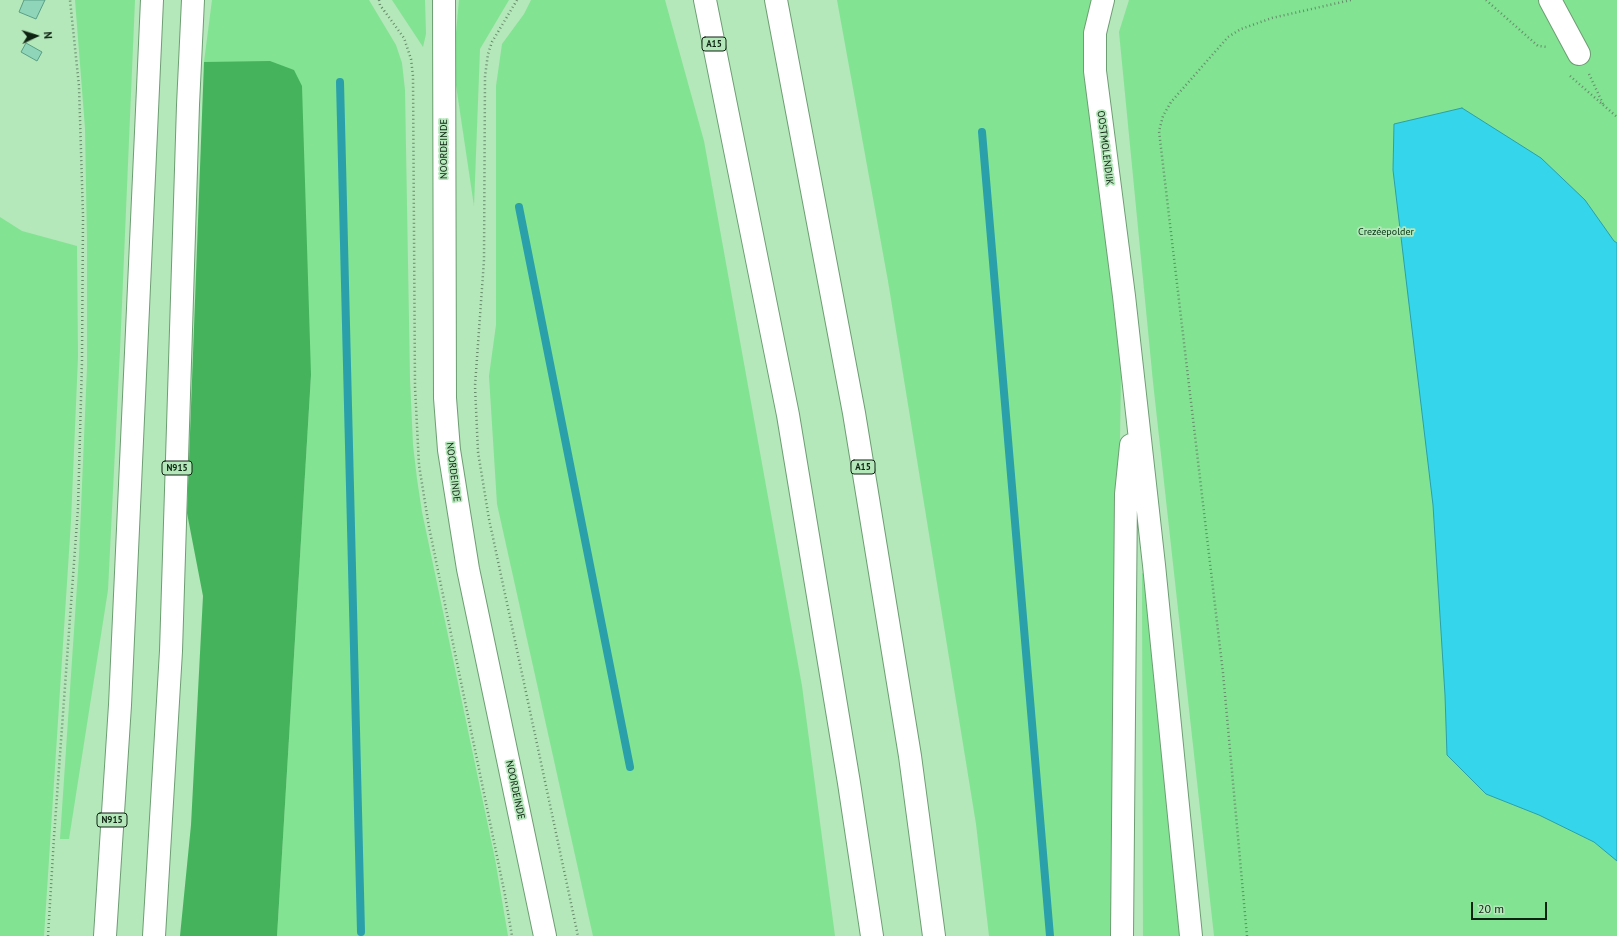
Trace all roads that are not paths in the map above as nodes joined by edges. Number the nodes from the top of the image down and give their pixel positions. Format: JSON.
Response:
{"nodes":[{"id":1,"x":152,"y":0,"type":"edge"},
{"id":2,"x":193,"y":0,"type":"edge"},
{"id":3,"x":444,"y":0,"type":"edge"},
{"id":4,"x":705,"y":0,"type":"edge"},
{"id":5,"x":776,"y":0,"type":"edge"},
{"id":6,"x":1103,"y":0,"type":"edge"},
{"id":7,"x":1550,"y":0,"type":"edge"},
{"id":8,"x":1579,"y":54,"type":"road end"},
{"id":9,"x":1136,"y":403,"type":"junction"},
{"id":10,"x":104,"y":936,"type":"edge"},
{"id":11,"x":154,"y":936,"type":"edge"},
{"id":12,"x":546,"y":936,"type":"edge"},
{"id":13,"x":872,"y":936,"type":"edge"},
{"id":14,"x":934,"y":936,"type":"edge"},
{"id":15,"x":1122,"y":936,"type":"edge"},
{"id":16,"x":1191,"y":936,"type":"edge"}],
"edges":[{"from":1,"to":10,"type":"main road","number":"N915"},
{"from":2,"to":11,"type":"main road","number":"N915"},
{"from":3,"to":12,"type":"main road","name":"NOORDEINDE"},
{"from":4,"to":13,"type":"main road","number":"A15"},
{"from":5,"to":14,"type":"main road","number":"A15"},
{"from":6,"to":9,"type":"main road","name":"OOSTMOLENDIJK"},
{"from":7,"to":8,"type":"main road"},
{"from":9,"to":15,"type":"main road"},
{"from":9,"to":16,"type":"main road"}]}
